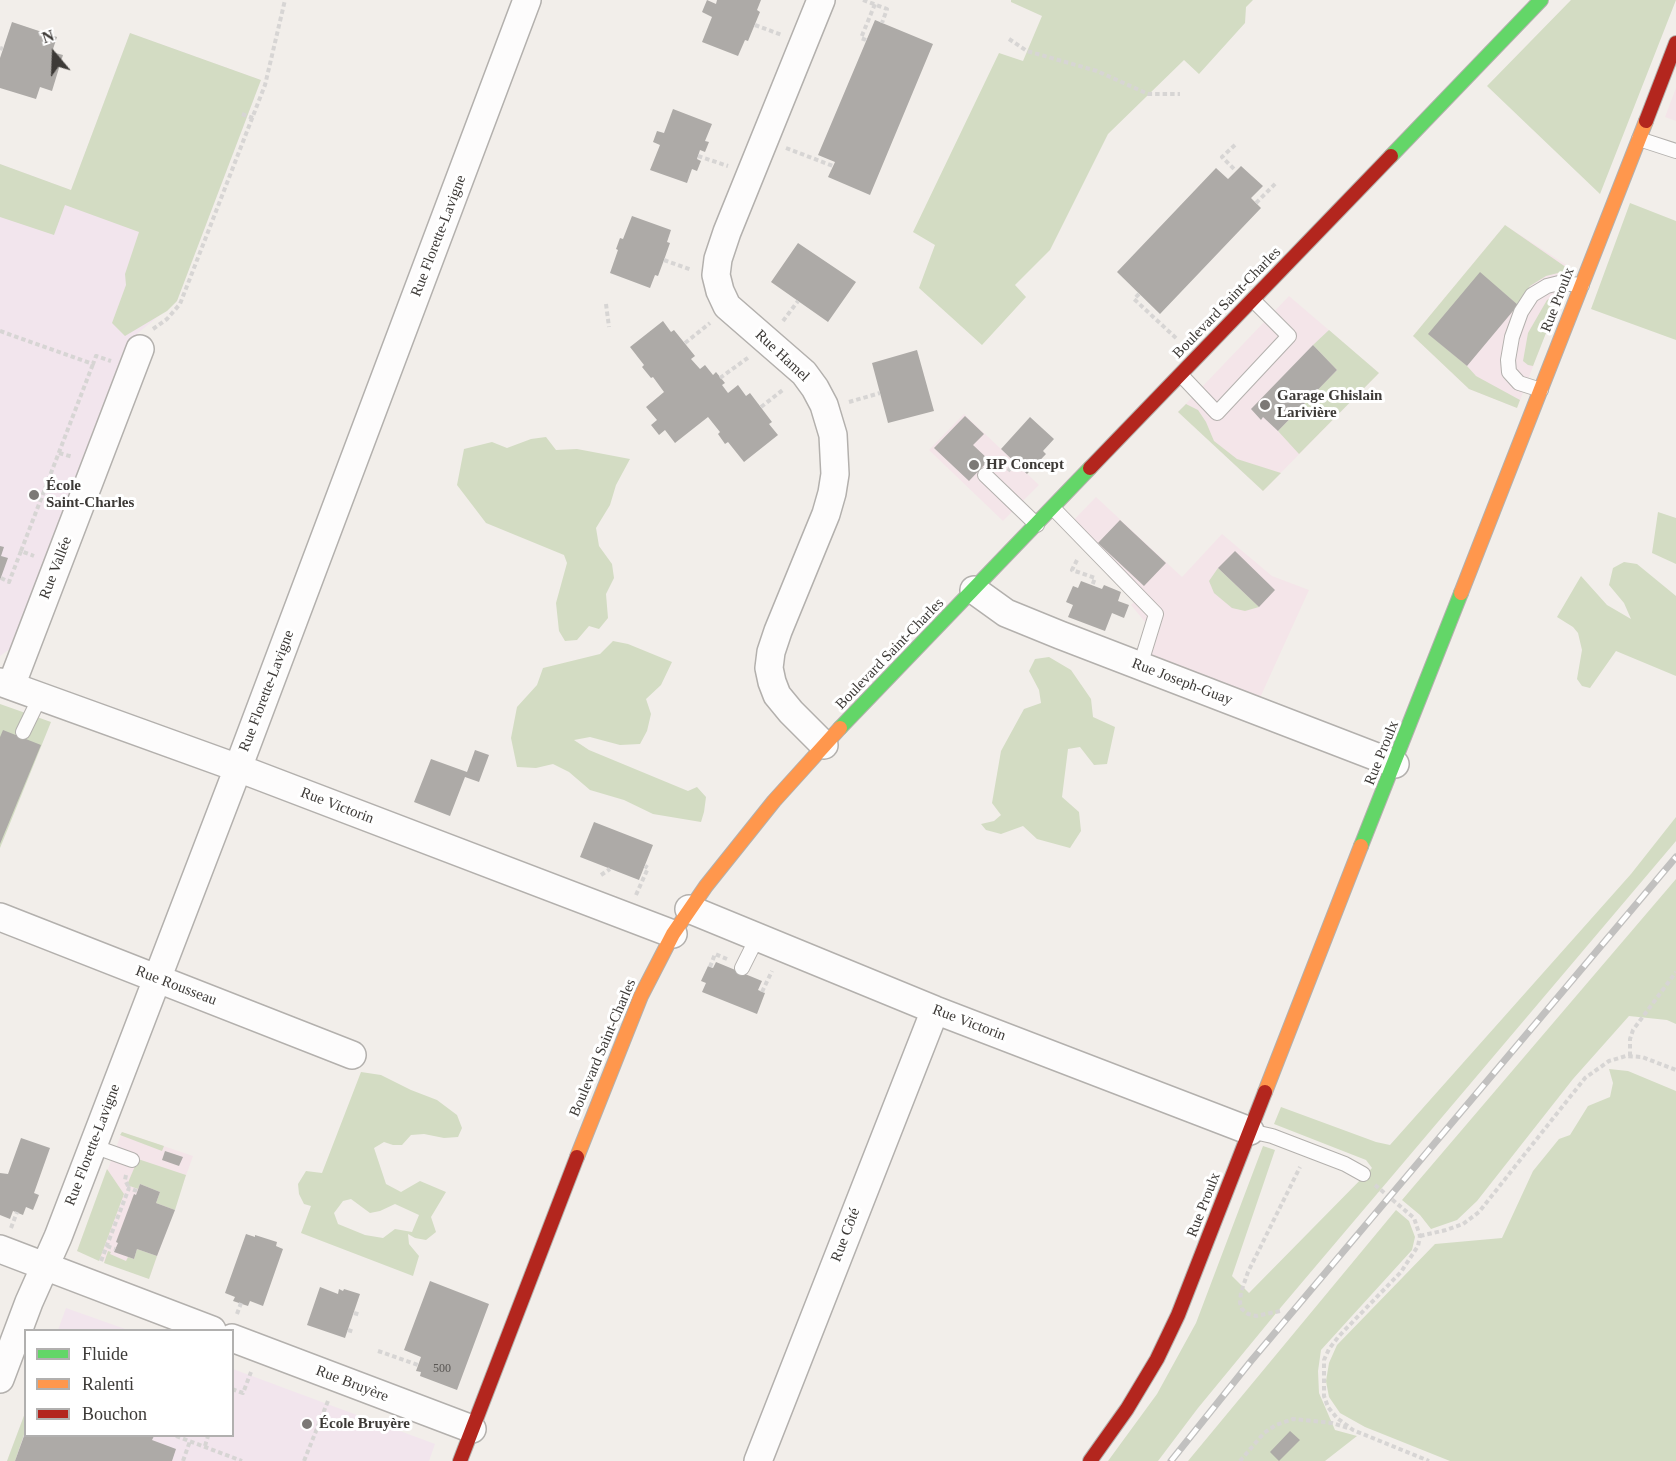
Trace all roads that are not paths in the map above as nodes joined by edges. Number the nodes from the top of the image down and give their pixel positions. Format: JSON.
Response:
{"nodes":[{"id":1,"x":527,"y":0,"type":"edge"},
{"id":2,"x":821,"y":0,"type":"edge"},
{"id":3,"x":1540,"y":0,"type":"edge"},
{"id":4,"x":1676,"y":43,"type":"edge"},
{"id":5,"x":1639,"y":139,"type":"junction"},
{"id":6,"x":1676,"y":152,"type":"edge"},
{"id":7,"x":1582,"y":285,"type":"junction"},
{"id":8,"x":1253,"y":300,"type":"junction"},
{"id":9,"x":136,"y":359,"type":"road end"},
{"id":10,"x":1180,"y":375,"type":"junction"},
{"id":11,"x":1541,"y":390,"type":"junction"},
{"id":12,"x":986,"y":475,"type":"dead end"},
{"id":13,"x":1053,"y":508,"type":"junction"},
{"id":14,"x":1036,"y":525,"type":"junction"},
{"id":15,"x":974,"y":590,"type":"junction"},
{"id":16,"x":1140,"y":666,"type":"junction"},
{"id":17,"x":5,"y":684,"type":"edge"},
{"id":18,"x":40,"y":697,"type":"junction"},
{"id":19,"x":23,"y":732,"type":"dead end"},
{"id":20,"x":824,"y":745,"type":"junction"},
{"id":21,"x":1395,"y":764,"type":"junction"},
{"id":22,"x":238,"y":768,"type":"junction"},
{"id":23,"x":689,"y":909,"type":"junction"},
{"id":24,"x":0,"y":917,"type":"edge"},
{"id":25,"x":673,"y":934,"type":"junction"},
{"id":26,"x":757,"y":938,"type":"junction"},
{"id":27,"x":742,"y":968,"type":"dead end"},
{"id":28,"x":157,"y":978,"type":"junction"},
{"id":29,"x":935,"y":1010,"type":"junction"},
{"id":30,"x":352,"y":1055,"type":"dead end"},
{"id":31,"x":1250,"y":1131,"type":"junction"},
{"id":32,"x":93,"y":1146,"type":"junction"},
{"id":33,"x":132,"y":1160,"type":"dead end"},
{"id":34,"x":1363,"y":1174,"type":"road end"},
{"id":35,"x":0,"y":1249,"type":"edge"},
{"id":36,"x":44,"y":1267,"type":"junction"},
{"id":37,"x":235,"y":1327,"type":"edge"},
{"id":38,"x":209,"y":1329,"type":"edge"},
{"id":39,"x":7,"y":1339,"type":"edge"},
{"id":40,"x":0,"y":1379,"type":"edge"},
{"id":41,"x":472,"y":1429,"type":"junction"},
{"id":42,"x":460,"y":1461,"type":"edge"},
{"id":43,"x":758,"y":1461,"type":"edge"},
{"id":44,"x":1090,"y":1461,"type":"edge"}],
"edges":[{"from":1,"to":22,"type":"street","name":"Rue Florette-Lavigne"},
{"from":2,"to":20,"type":"street","name":"Rue Hamel"},
{"from":3,"to":8,"type":"street","name":"Boulevard Saint-Charles"},
{"from":4,"to":5,"type":"street","name":"Rue Proulx"},
{"from":5,"to":6,"type":"lane"},
{"from":5,"to":7,"type":"street","name":"Rue Proulx"},
{"from":7,"to":11,"type":"street","name":"Rue Proulx"},
{"from":7,"to":11,"type":"lane"},
{"from":8,"to":10,"type":"street","name":"Boulevard Saint-Charles"},
{"from":8,"to":10,"type":"lane"},
{"from":9,"to":17,"type":"street","name":"Rue Vallée"},
{"from":10,"to":13,"type":"street","name":"Boulevard Saint-Charles"},
{"from":11,"to":21,"type":"street","name":"Rue Proulx"},
{"from":12,"to":14,"type":"lane"},
{"from":13,"to":14,"type":"street","name":"Boulevard Saint-Charles"},
{"from":13,"to":16,"type":"lane"},
{"from":14,"to":15,"type":"street","name":"Boulevard Saint-Charles"},
{"from":15,"to":16,"type":"street","name":"Rue Joseph-Guay"},
{"from":15,"to":20,"type":"street","name":"Boulevard Saint-Charles"},
{"from":16,"to":21,"type":"street","name":"Rue Joseph-Guay"},
{"from":17,"to":18,"type":"street","name":"Rue Victorin"},
{"from":18,"to":19,"type":"lane"},
{"from":18,"to":22,"type":"street","name":"Rue Victorin"},
{"from":20,"to":23,"type":"street","name":"Boulevard Saint-Charles"},
{"from":21,"to":31,"type":"street","name":"Rue Proulx"},
{"from":22,"to":25,"type":"street","name":"Rue Victorin"},
{"from":22,"to":28,"type":"street","name":"Rue Florette-Lavigne"},
{"from":23,"to":25,"type":"street","name":"Boulevard Saint-Charles"},
{"from":23,"to":26,"type":"street","name":"Rue Victorin"},
{"from":24,"to":28,"type":"street","name":"Rue Rousseau"},
{"from":25,"to":41,"type":"street","name":"Boulevard Saint-Charles"},
{"from":26,"to":27,"type":"lane"},
{"from":26,"to":29,"type":"street","name":"Rue Victorin"},
{"from":28,"to":30,"type":"street","name":"Rue Rousseau"},
{"from":28,"to":32,"type":"street","name":"Rue Florette-Lavigne"},
{"from":29,"to":31,"type":"street","name":"Rue Victorin"},
{"from":29,"to":43,"type":"street","name":"Rue Côté"},
{"from":31,"to":34,"type":"lane"},
{"from":31,"to":44,"type":"street","name":"Rue Proulx"},
{"from":32,"to":33,"type":"lane"},
{"from":32,"to":36,"type":"street","name":"Rue Florette-Lavigne"},
{"from":35,"to":36,"type":"street"},
{"from":36,"to":38,"type":"street"},
{"from":36,"to":39,"type":"street","name":"Rue Florette-Lavigne"},
{"from":37,"to":41,"type":"street","name":"Rue Bruyère"},
{"from":39,"to":40,"type":"street","name":"Rue Florette-Lavigne"},
{"from":41,"to":42,"type":"street","name":"Boulevard Saint-Charles"}]}
